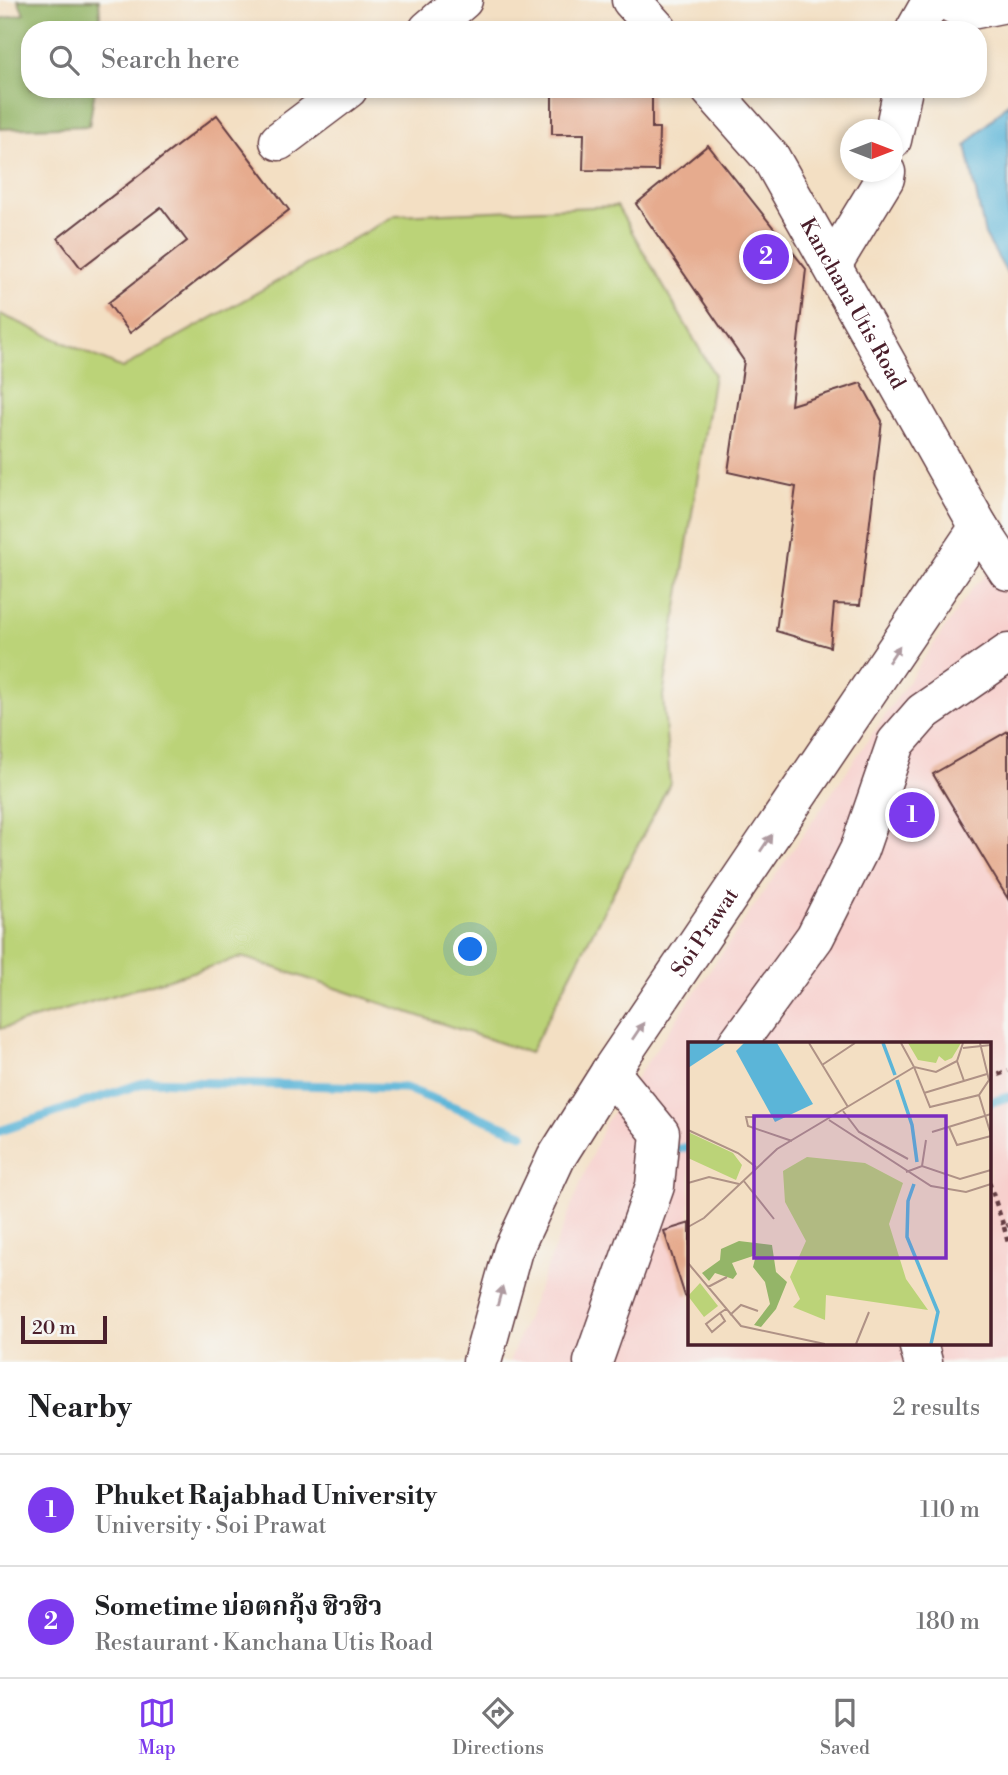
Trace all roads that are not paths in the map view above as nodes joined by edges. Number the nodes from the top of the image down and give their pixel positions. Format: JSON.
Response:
{"nodes":[{"id":1,"x":463,"y":0,"type":"edge"},
{"id":2,"x":932,"y":0,"type":"edge"},
{"id":3,"x":945,"y":0,"type":"edge"},
{"id":4,"x":1003,"y":0,"type":"edge"},
{"id":5,"x":438,"y":21,"type":"edge"},
{"id":6,"x":920,"y":21,"type":"edge"},
{"id":7,"x":336,"y":98,"type":"edge"},
{"id":8,"x":718,"y":98,"type":"edge"},
{"id":9,"x":901,"y":98,"type":"edge"},
{"id":10,"x":897,"y":119,"type":"edge"},
{"id":11,"x":279,"y":141,"type":"dead end"},
{"id":12,"x":883,"y":182,"type":"edge"},
{"id":13,"x":832,"y":265,"type":"junction"},
{"id":14,"x":979,"y":527,"type":"junction"},
{"id":15,"x":1008,"y":571,"type":"edge"},
{"id":16,"x":1008,"y":653,"type":"edge"},
{"id":17,"x":738,"y":1042,"type":"edge"},
{"id":18,"x":610,"y":1072,"type":"junction"},
{"id":19,"x":672,"y":1182,"type":"edge"},
{"id":20,"x":918,"y":1344,"type":"edge"},
{"id":21,"x":482,"y":1362,"type":"edge"},
{"id":22,"x":593,"y":1362,"type":"edge"},
{"id":23,"x":923,"y":1362,"type":"edge"}],
"edges":[{"from":1,"to":5,"type":"street"},
{"from":2,"to":6,"type":"street"},
{"from":3,"to":4,"type":"street"},
{"from":7,"to":11,"type":"street"},
{"from":8,"to":13,"type":"street","name":"Kanchana Utis Road"},
{"from":9,"to":10,"type":"street"},
{"from":12,"to":13,"type":"street"},
{"from":13,"to":14,"type":"street","name":"Kanchana Utis Road"},
{"from":14,"to":15,"type":"street","name":"Kanchana Utis Road"},
{"from":18,"to":14,"type":"street","name":"Soi Prawat","one_way":true},
{"from":16,"to":17,"type":"street"},
{"from":18,"to":19,"type":"street"},
{"from":21,"to":18,"type":"street","name":"Soi Prawat","one_way":true},
{"from":19,"to":22,"type":"street"},
{"from":20,"to":23,"type":"street"}]}
